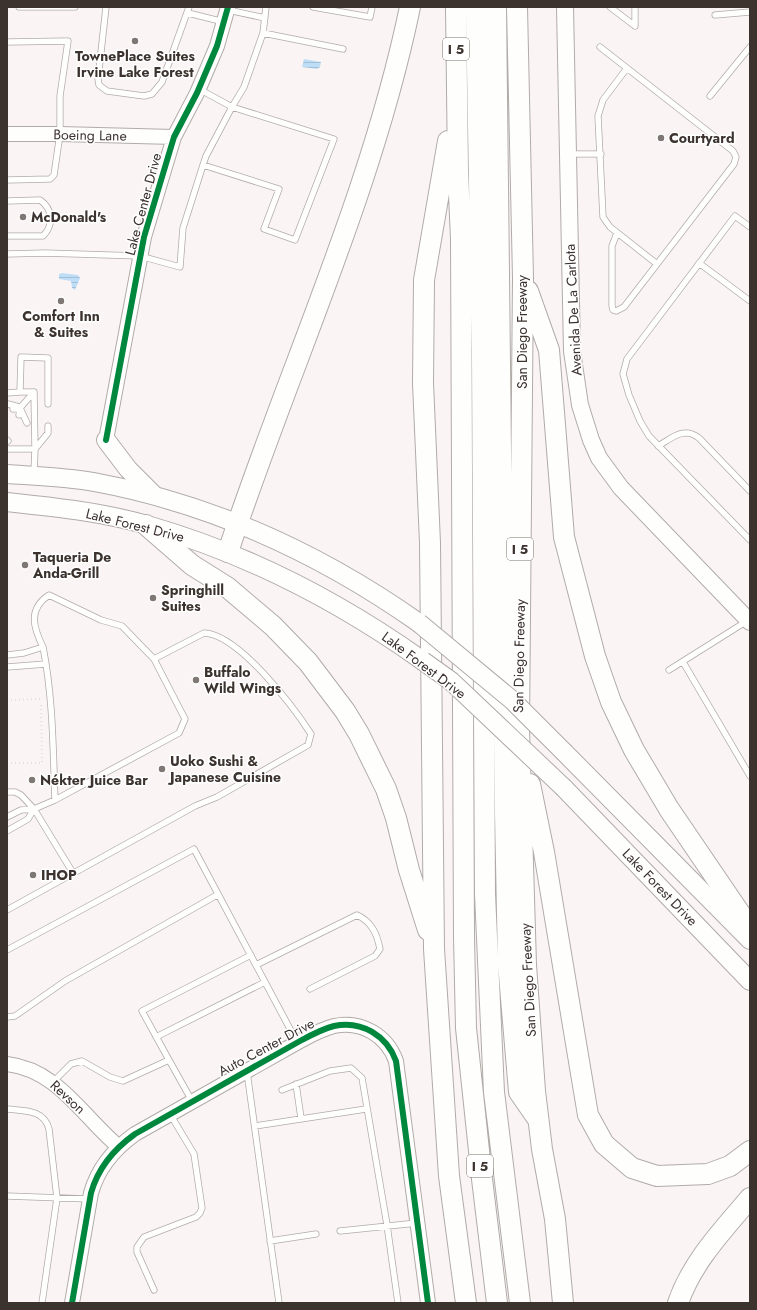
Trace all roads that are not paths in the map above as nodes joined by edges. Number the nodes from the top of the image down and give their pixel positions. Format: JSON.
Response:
{"nodes":[{"id":1,"x":19,"y":7,"type":"edge"},
{"id":2,"x":75,"y":7,"type":"edge"},
{"id":3,"x":106,"y":7,"type":"edge"},
{"id":4,"x":266,"y":7,"type":"edge"},
{"id":5,"x":313,"y":7,"type":"edge"},
{"id":6,"x":372,"y":7,"type":"edge"},
{"id":7,"x":410,"y":7,"type":"edge"},
{"id":8,"x":456,"y":7,"type":"edge"},
{"id":9,"x":476,"y":7,"type":"edge"},
{"id":10,"x":496,"y":7,"type":"edge"},
{"id":11,"x":517,"y":7,"type":"edge"},
{"id":12,"x":565,"y":7,"type":"edge"},
{"id":13,"x":610,"y":7,"type":"edge"},
{"id":14,"x":635,"y":7,"type":"edge"},
{"id":15,"x":188,"y":10,"type":"edge"},
{"id":16,"x":750,"y":12,"type":"edge"},
{"id":17,"x":226,"y":13,"type":"edge"},
{"id":18,"x":715,"y":15,"type":"dead end"},
{"id":19,"x":265,"y":18,"type":"junction"},
{"id":20,"x":263,"y":33,"type":"junction"},
{"id":21,"x":7,"y":42,"type":"edge"},
{"id":22,"x":600,"y":47,"type":"dead end"},
{"id":23,"x":750,"y":47,"type":"edge"},
{"id":24,"x":343,"y":49,"type":"dead end"},
{"id":25,"x":627,"y":68,"type":"junction"},
{"id":26,"x":199,"y":89,"type":"junction"},
{"id":27,"x":456,"y":92,"type":"junction"},
{"id":28,"x":710,"y":96,"type":"dead end"},
{"id":29,"x":232,"y":106,"type":"junction"},
{"id":30,"x":7,"y":134,"type":"edge"},
{"id":31,"x":60,"y":134,"type":"junction"},
{"id":32,"x":174,"y":137,"type":"junction"},
{"id":33,"x":568,"y":154,"type":"junction"},
{"id":34,"x":601,"y":154,"type":"junction"},
{"id":35,"x":203,"y":165,"type":"junction"},
{"id":36,"x":7,"y":180,"type":"edge"},
{"id":37,"x":7,"y":201,"type":"edge"},
{"id":38,"x":750,"y":228,"type":"edge"},
{"id":39,"x":617,"y":233,"type":"junction"},
{"id":40,"x":7,"y":236,"type":"edge"},
{"id":41,"x":7,"y":254,"type":"edge"},
{"id":42,"x":140,"y":256,"type":"junction"},
{"id":43,"x":699,"y":263,"type":"junction"},
{"id":44,"x":657,"y":264,"type":"junction"},
{"id":45,"x":523,"y":278,"type":"junction"},
{"id":46,"x":750,"y":301,"type":"edge"},
{"id":47,"x":20,"y":392,"type":"junction"},
{"id":48,"x":34,"y":392,"type":"junction"},
{"id":49,"x":7,"y":393,"type":"edge"},
{"id":50,"x":8,"y":404,"type":"edge"},
{"id":51,"x":48,"y":404,"type":"dead end"},
{"id":52,"x":20,"y":408,"type":"junction"},
{"id":53,"x":13,"y":409,"type":"dead end"},
{"id":54,"x":19,"y":415,"type":"dead end"},
{"id":55,"x":27,"y":423,"type":"dead end"},
{"id":56,"x":48,"y":426,"type":"dead end"},
{"id":57,"x":106,"y":440,"type":"joint"},
{"id":58,"x":658,"y":446,"type":"junction"},
{"id":59,"x":7,"y":449,"type":"edge"},
{"id":60,"x":35,"y":449,"type":"junction"},
{"id":61,"x":7,"y":474,"type":"edge"},
{"id":62,"x":34,"y":476,"type":"junction"},
{"id":63,"x":750,"y":491,"type":"edge"},
{"id":64,"x":157,"y":498,"type":"junction"},
{"id":65,"x":7,"y":502,"type":"edge"},
{"id":66,"x":146,"y":524,"type":"junction"},
{"id":67,"x":237,"y":524,"type":"junction"},
{"id":68,"x":750,"y":540,"type":"edge"},
{"id":69,"x":228,"y":552,"type":"junction"},
{"id":70,"x":749,"y":621,"type":"edge"},
{"id":71,"x":43,"y":647,"type":"junction"},
{"id":72,"x":7,"y":655,"type":"edge"},
{"id":73,"x":154,"y":660,"type":"junction"},
{"id":74,"x":683,"y":662,"type":"junction"},
{"id":75,"x":46,"y":664,"type":"junction"},
{"id":76,"x":7,"y":667,"type":"edge"},
{"id":77,"x":669,"y":670,"type":"dead end"},
{"id":78,"x":519,"y":728,"type":"junction"},
{"id":79,"x":750,"y":776,"type":"edge"},
{"id":80,"x":7,"y":792,"type":"edge"},
{"id":81,"x":55,"y":800,"type":"junction"},
{"id":82,"x":34,"y":809,"type":"junction"},
{"id":83,"x":7,"y":817,"type":"edge"},
{"id":84,"x":7,"y":830,"type":"edge"},
{"id":85,"x":73,"y":873,"type":"junction"},
{"id":86,"x":217,"y":895,"type":"junction"},
{"id":87,"x":7,"y":910,"type":"edge"},
{"id":88,"x":750,"y":928,"type":"edge"},
{"id":89,"x":750,"y":940,"type":"edge"},
{"id":90,"x":434,"y":949,"type":"junction"},
{"id":91,"x":7,"y":950,"type":"edge"},
{"id":92,"x":251,"y":955,"type":"junction"},
{"id":93,"x":256,"y":965,"type":"junction"},
{"id":94,"x":750,"y":981,"type":"edge"},
{"id":95,"x":265,"y":982,"type":"junction"},
{"id":96,"x":310,"y":989,"type":"dead end"},
{"id":97,"x":7,"y":1017,"type":"edge"},
{"id":98,"x":156,"y":1037,"type":"junction"},
{"id":99,"x":297,"y":1043,"type":"junction"},
{"id":100,"x":169,"y":1060,"type":"junction"},
{"id":101,"x":7,"y":1064,"type":"edge"},
{"id":102,"x":246,"y":1070,"type":"junction"},
{"id":103,"x":53,"y":1082,"type":"junction"},
{"id":104,"x":296,"y":1084,"type":"junction"},
{"id":105,"x":282,"y":1090,"type":"dead end"},
{"id":106,"x":192,"y":1101,"type":"junction"},
{"id":107,"x":7,"y":1109,"type":"edge"},
{"id":108,"x":366,"y":1109,"type":"junction"},
{"id":109,"x":170,"y":1114,"type":"junction"},
{"id":110,"x":301,"y":1118,"type":"junction"},
{"id":111,"x":539,"y":1122,"type":"junction"},
{"id":112,"x":255,"y":1126,"type":"junction"},
{"id":113,"x":119,"y":1146,"type":"junction"},
{"id":114,"x":750,"y":1151,"type":"edge"},
{"id":115,"x":7,"y":1196,"type":"edge"},
{"id":116,"x":56,"y":1198,"type":"junction"},
{"id":117,"x":750,"y":1198,"type":"edge"},
{"id":118,"x":90,"y":1199,"type":"junction"},
{"id":119,"x":554,"y":1219,"type":"junction"},
{"id":120,"x":418,"y":1223,"type":"junction"},
{"id":121,"x":387,"y":1225,"type":"junction"},
{"id":122,"x":340,"y":1231,"type":"dead end"},
{"id":123,"x":316,"y":1234,"type":"dead end"},
{"id":124,"x":270,"y":1240,"type":"junction"},
{"id":125,"x":154,"y":1290,"type":"dead end"},
{"id":126,"x":42,"y":1303,"type":"edge"},
{"id":127,"x":72,"y":1303,"type":"edge"},
{"id":128,"x":278,"y":1303,"type":"edge"},
{"id":129,"x":398,"y":1303,"type":"edge"},
{"id":130,"x":428,"y":1303,"type":"edge"},
{"id":131,"x":466,"y":1303,"type":"edge"},
{"id":132,"x":497,"y":1303,"type":"edge"},
{"id":133,"x":520,"y":1303,"type":"edge"},
{"id":134,"x":563,"y":1303,"type":"edge"},
{"id":135,"x":575,"y":1303,"type":"edge"},
{"id":136,"x":678,"y":1303,"type":"edge"}],
"edges":[{"from":1,"to":2,"type":"lane"},
{"from":3,"to":15,"type":"lane"},
{"from":4,"to":19,"type":"lane"},
{"from":5,"to":6,"type":"lane"},
{"from":7,"to":67,"type":"highway"},
{"from":8,"to":27,"type":"highway","number":"I 5"},
{"from":9,"to":133,"type":"highway"},
{"from":10,"to":111,"type":"highway"},
{"from":11,"to":45,"type":"highway","name":"San Diego Freeway","number":"I 5"},
{"from":12,"to":33,"type":"main road","name":"Avenida De La Carlota"},
{"from":13,"to":14,"type":"lane"},
{"from":15,"to":17,"type":"lane"},
{"from":16,"to":18,"type":"lane"},
{"from":17,"to":19,"type":"lane"},
{"from":17,"to":26,"type":"street","name":"Lake Center Drive"},
{"from":19,"to":20,"type":"lane"},
{"from":20,"to":24,"type":"lane"},
{"from":20,"to":29,"type":"lane"},
{"from":21,"to":31,"type":"lane"},
{"from":22,"to":25,"type":"lane"},
{"from":23,"to":28,"type":"lane"},
{"from":25,"to":34,"type":"lane"},
{"from":25,"to":44,"type":"lane"},
{"from":26,"to":29,"type":"lane"},
{"from":26,"to":32,"type":"street","name":"Lake Center Drive"},
{"from":27,"to":90,"type":"highway"},
{"from":27,"to":132,"type":"highway","number":"I 5"},
{"from":29,"to":35,"type":"lane"},
{"from":29,"to":35,"type":"lane"},
{"from":30,"to":31,"type":"street","name":"Boeing Lane"},
{"from":31,"to":32,"type":"street","name":"Boeing Lane"},
{"from":31,"to":36,"type":"lane"},
{"from":32,"to":42,"type":"street","name":"Lake Center Drive"},
{"from":33,"to":34,"type":"lane"},
{"from":33,"to":70,"type":"main road","name":"Avenida De La Carlota"},
{"from":34,"to":39,"type":"lane"},
{"from":35,"to":42,"type":"lane"},
{"from":37,"to":40,"type":"lane"},
{"from":38,"to":43,"type":"lane"},
{"from":39,"to":44,"type":"lane"},
{"from":39,"to":44,"type":"lane"},
{"from":41,"to":42,"type":"lane"},
{"from":42,"to":57,"type":"street","name":"Lake Center Drive"},
{"from":43,"to":46,"type":"lane"},
{"from":43,"to":58,"type":"lane"},
{"from":45,"to":78,"type":"highway","name":"San Diego Freeway","number":"I 5"},
{"from":45,"to":88,"type":"highway"},
{"from":47,"to":48,"type":"lane"},
{"from":47,"to":49,"type":"lane"},
{"from":47,"to":51,"type":"lane"},
{"from":48,"to":52,"type":"lane"},
{"from":48,"to":60,"type":"lane"},
{"from":50,"to":52,"type":"lane"},
{"from":52,"to":53,"type":"lane"},
{"from":52,"to":54,"type":"lane"},
{"from":52,"to":55,"type":"lane"},
{"from":56,"to":60,"type":"lane"},
{"from":57,"to":64,"type":"main road"},
{"from":58,"to":63,"type":"lane"},
{"from":58,"to":68,"type":"lane"},
{"from":59,"to":60,"type":"lane"},
{"from":60,"to":62,"type":"lane"},
{"from":61,"to":62,"type":"main road","name":"Lake Forest Drive"},
{"from":62,"to":64,"type":"main road","name":"Lake Forest Drive"},
{"from":64,"to":67,"type":"main road","name":"Lake Forest Drive"},
{"from":65,"to":66,"type":"main road","name":"Lake Forest Drive"},
{"from":66,"to":69,"type":"main road","name":"Lake Forest Drive"},
{"from":66,"to":90,"type":"highway"},
{"from":67,"to":69,"type":"highway"},
{"from":67,"to":89,"type":"main road","name":"Lake Forest Drive","bridge":true},
{"from":69,"to":94,"type":"main road","name":"Lake Forest Drive","bridge":true},
{"from":70,"to":74,"type":"lane"},
{"from":71,"to":72,"type":"lane"},
{"from":71,"to":73,"type":"lane"},
{"from":71,"to":75,"type":"lane"},
{"from":73,"to":81,"type":"lane"},
{"from":73,"to":85,"type":"lane"},
{"from":74,"to":77,"type":"lane"},
{"from":74,"to":79,"type":"lane"},
{"from":75,"to":76,"type":"lane"},
{"from":75,"to":81,"type":"lane"},
{"from":78,"to":111,"type":"highway","name":"San Diego Freeway","number":"I 5"},
{"from":78,"to":114,"type":"highway"},
{"from":80,"to":82,"type":"lane"},
{"from":81,"to":82,"type":"lane"},
{"from":82,"to":83,"type":"lane"},
{"from":82,"to":84,"type":"lane"},
{"from":82,"to":85,"type":"lane"},
{"from":85,"to":87,"type":"lane"},
{"from":86,"to":91,"type":"lane"},
{"from":86,"to":92,"type":"lane"},
{"from":86,"to":97,"type":"lane"},
{"from":90,"to":131,"type":"highway"},
{"from":92,"to":93,"type":"lane"},
{"from":92,"to":98,"type":"lane"},
{"from":93,"to":95,"type":"lane"},
{"from":93,"to":96,"type":"lane"},
{"from":95,"to":98,"type":"lane"},
{"from":95,"to":99,"type":"lane"},
{"from":98,"to":100,"type":"lane"},
{"from":99,"to":102,"type":"street","name":"Auto Center Drive"},
{"from":99,"to":120,"type":"street","name":"Auto Center Drive"},
{"from":100,"to":103,"type":"lane"},
{"from":100,"to":106,"type":"lane"},
{"from":101,"to":103,"type":"street","name":"Revson"},
{"from":102,"to":106,"type":"street","name":"Auto Center Drive"},
{"from":102,"to":112,"type":"lane"},
{"from":103,"to":113,"type":"street","name":"Revson"},
{"from":104,"to":105,"type":"lane"},
{"from":104,"to":108,"type":"lane"},
{"from":104,"to":110,"type":"lane"},
{"from":106,"to":109,"type":"street","name":"Auto Center Drive"},
{"from":107,"to":116,"type":"lane"},
{"from":108,"to":110,"type":"lane"},
{"from":108,"to":121,"type":"lane"},
{"from":109,"to":113,"type":"street","name":"Auto Center Drive"},
{"from":109,"to":125,"type":"lane"},
{"from":110,"to":112,"type":"lane"},
{"from":111,"to":119,"type":"highway","name":"San Diego Freeway","number":"I 5"},
{"from":112,"to":124,"type":"lane"},
{"from":113,"to":118,"type":"street","name":"Auto Center Drive"},
{"from":115,"to":116,"type":"lane"},
{"from":116,"to":118,"type":"lane"},
{"from":116,"to":126,"type":"lane"},
{"from":117,"to":136,"type":"highway"},
{"from":118,"to":127,"type":"street","name":"Auto Center Drive"},
{"from":119,"to":134,"type":"highway","name":"San Diego Freeway","number":"I 5"},
{"from":119,"to":135,"type":"highway"},
{"from":120,"to":121,"type":"lane"},
{"from":120,"to":130,"type":"street","name":"Auto Center Drive"},
{"from":121,"to":122,"type":"lane"},
{"from":121,"to":129,"type":"lane"},
{"from":123,"to":124,"type":"lane"},
{"from":124,"to":128,"type":"lane"}]}
